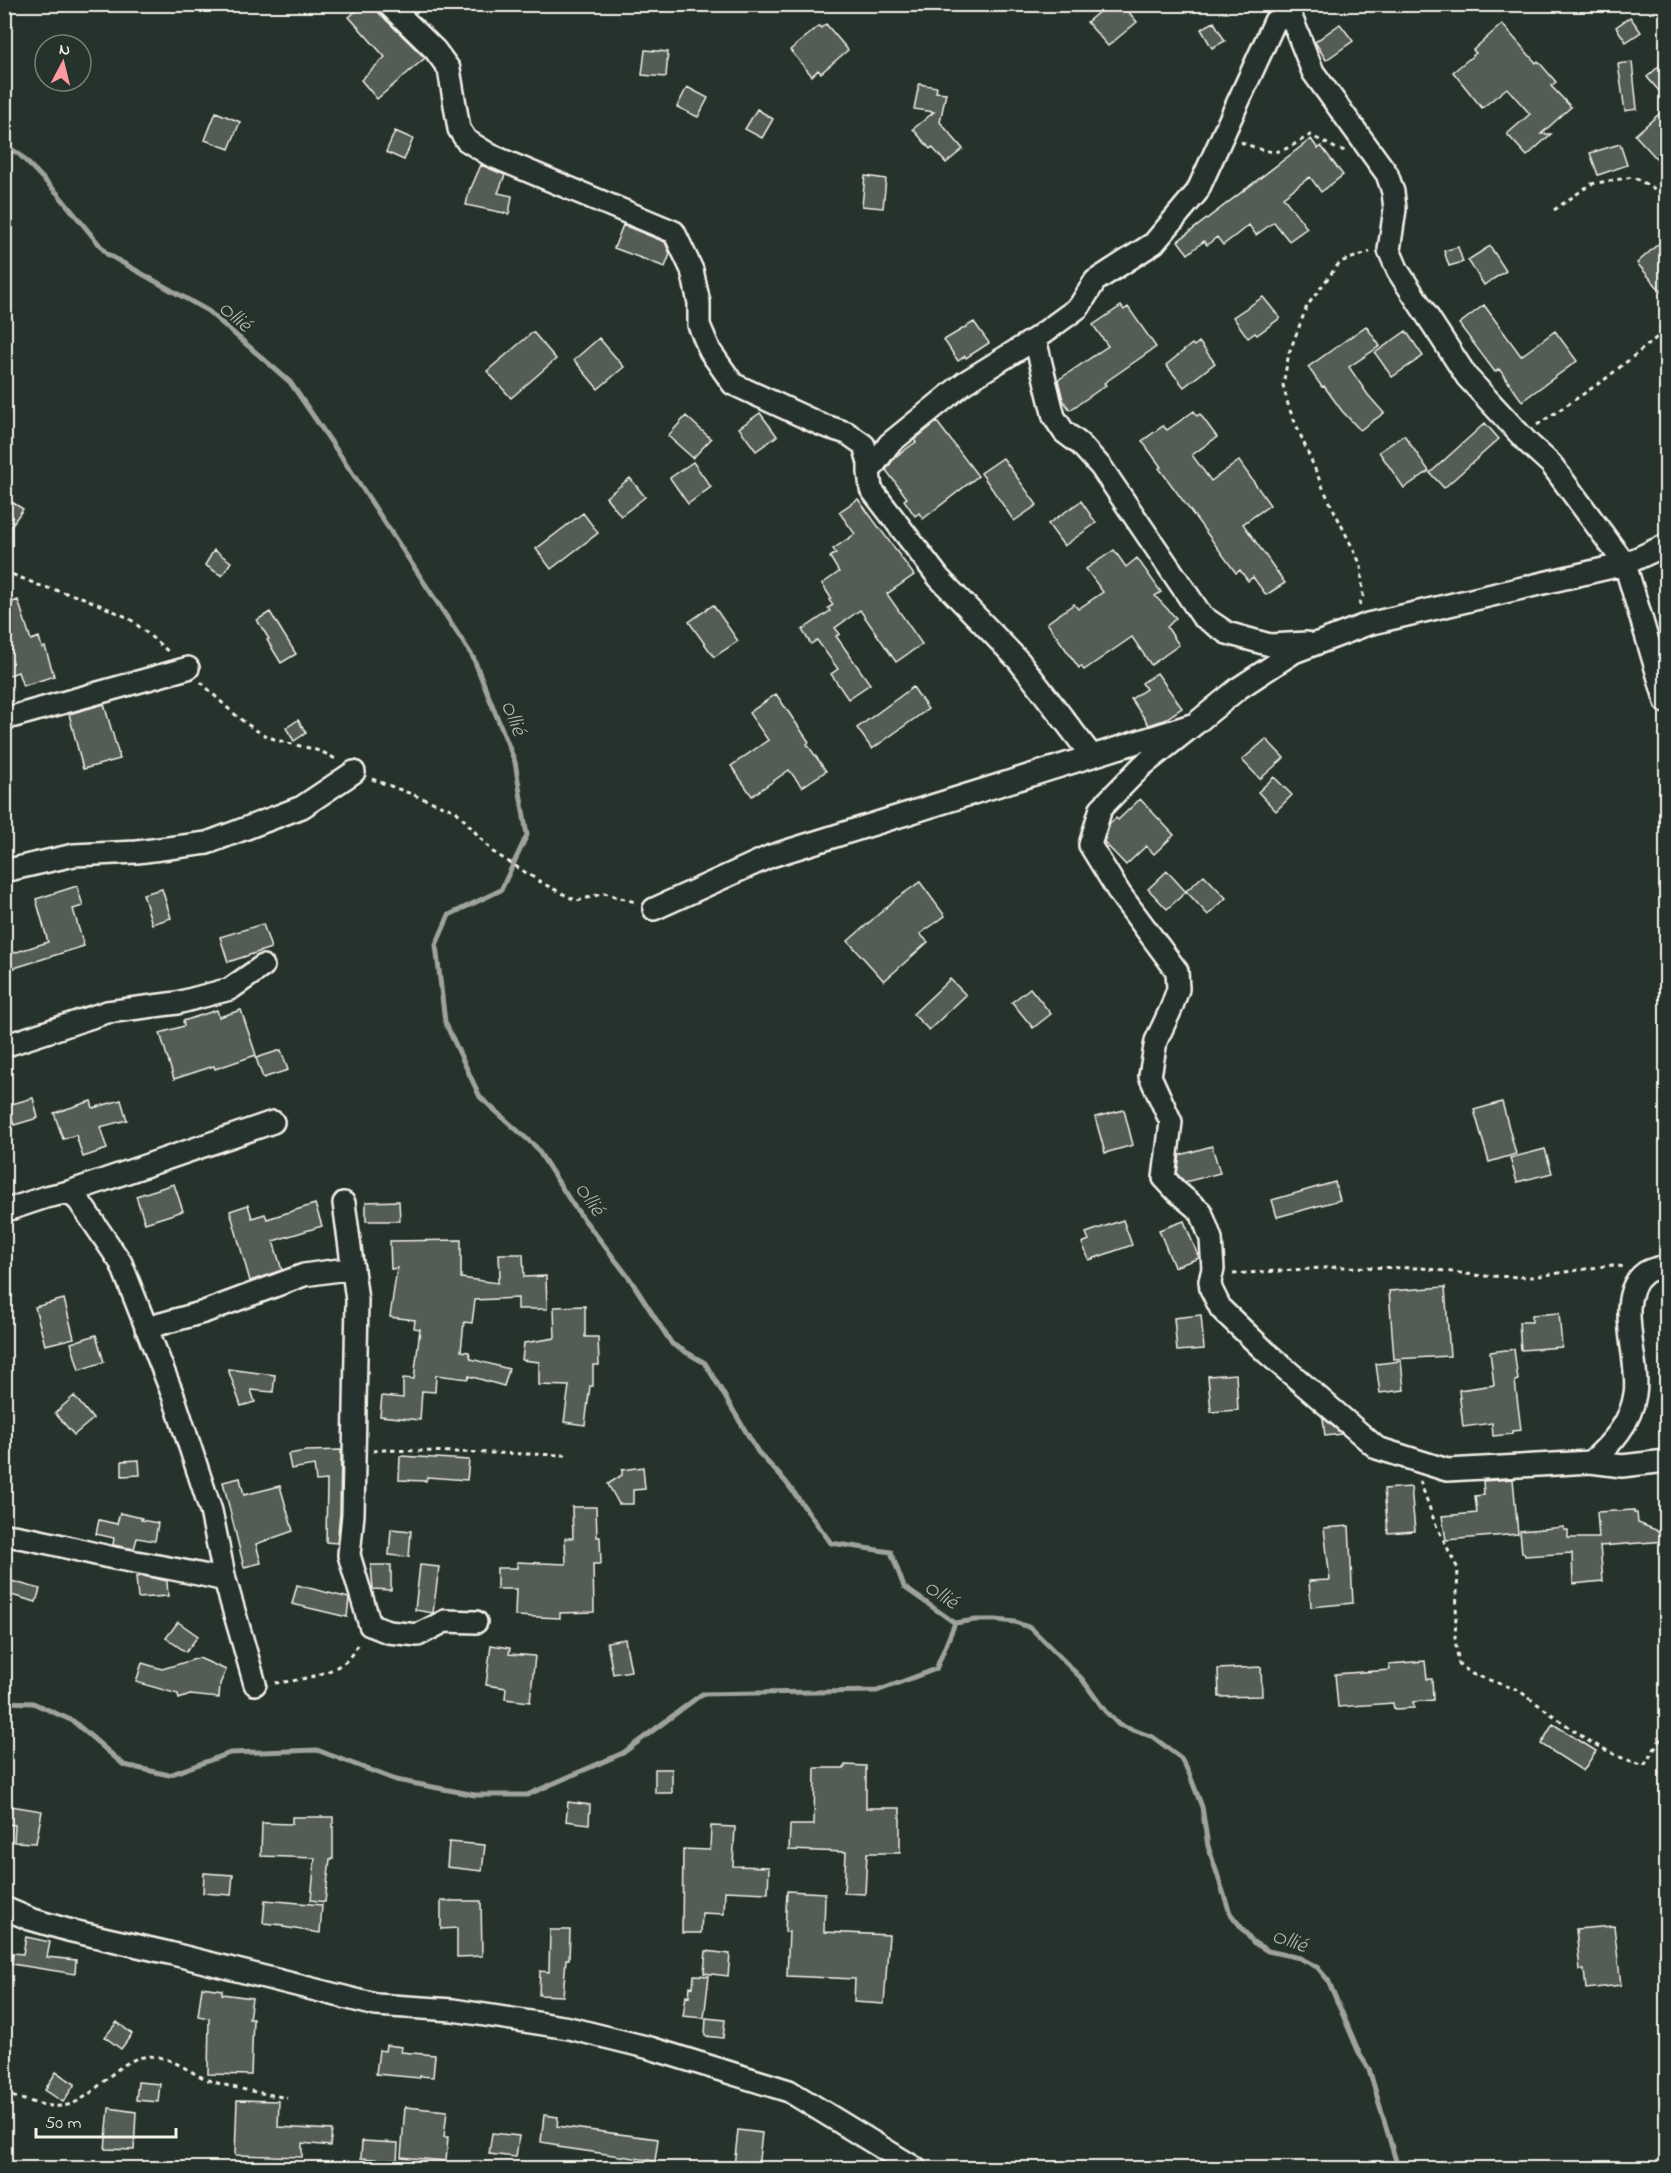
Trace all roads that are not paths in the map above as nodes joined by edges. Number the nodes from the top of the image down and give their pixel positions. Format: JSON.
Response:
{"nodes":[{"id":1,"x":388,"y":4,"type":"edge"},
{"id":2,"x":1290,"y":7,"type":"edge"},
{"id":3,"x":1035,"y":339,"type":"junction"},
{"id":4,"x":869,"y":472,"type":"junction"},
{"id":5,"x":1666,"y":545,"type":"edge"},
{"id":6,"x":1626,"y":564,"type":"junction"},
{"id":7,"x":1317,"y":643,"type":"junction"},
{"id":8,"x":188,"y":668,"type":"road end"},
{"id":9,"x":1666,"y":702,"type":"edge"},
{"id":10,"x":4,"y":719,"type":"edge"},
{"id":11,"x":1196,"y":724,"type":"junction"},
{"id":12,"x":1091,"y":755,"type":"junction"},
{"id":13,"x":354,"y":772,"type":"road end"},
{"id":14,"x":4,"y":872,"type":"edge"},
{"id":15,"x":654,"y":909,"type":"road end"},
{"id":16,"x":263,"y":966,"type":"dead end"},
{"id":17,"x":4,"y":1046,"type":"edge"},
{"id":18,"x":273,"y":1122,"type":"dead end"},
{"id":19,"x":69,"y":1192,"type":"junction"},
{"id":20,"x":344,"y":1203,"type":"dead end"},
{"id":21,"x":4,"y":1211,"type":"edge"},
{"id":22,"x":1666,"y":1266,"type":"edge"},
{"id":23,"x":353,"y":1268,"type":"junction"},
{"id":24,"x":146,"y":1328,"type":"junction"},
{"id":25,"x":1666,"y":1461,"type":"edge"},
{"id":26,"x":1590,"y":1462,"type":"junction"},
{"id":27,"x":4,"y":1535,"type":"edge"},
{"id":28,"x":225,"y":1580,"type":"junction"},
{"id":29,"x":476,"y":1623,"type":"dead end"},
{"id":30,"x":255,"y":1684,"type":"road end"},
{"id":31,"x":4,"y":1908,"type":"edge"},
{"id":32,"x":915,"y":2169,"type":"edge"}],
"edges":[{"from":1,"to":4,"type":"street"},
{"from":2,"to":3,"type":"street"},
{"from":2,"to":6,"type":"street"},
{"from":3,"to":4,"type":"street"},
{"from":3,"to":7,"type":"street"},
{"from":4,"to":12,"type":"street"},
{"from":5,"to":6,"type":"street"},
{"from":6,"to":7,"type":"street"},
{"from":6,"to":9,"type":"street"},
{"from":7,"to":11,"type":"street"},
{"from":8,"to":10,"type":"street"},
{"from":11,"to":12,"type":"street"},
{"from":11,"to":26,"type":"street"},
{"from":12,"to":15,"type":"street"},
{"from":13,"to":14,"type":"street"},
{"from":16,"to":17,"type":"street"},
{"from":18,"to":19,"type":"street"},
{"from":19,"to":21,"type":"street"},
{"from":19,"to":24,"type":"street"},
{"from":20,"to":23,"type":"street"},
{"from":22,"to":26,"type":"street"},
{"from":23,"to":24,"type":"street"},
{"from":23,"to":29,"type":"street"},
{"from":24,"to":28,"type":"street"},
{"from":25,"to":26,"type":"street"},
{"from":27,"to":28,"type":"street"},
{"from":28,"to":30,"type":"street"},
{"from":31,"to":32,"type":"street"}]}
